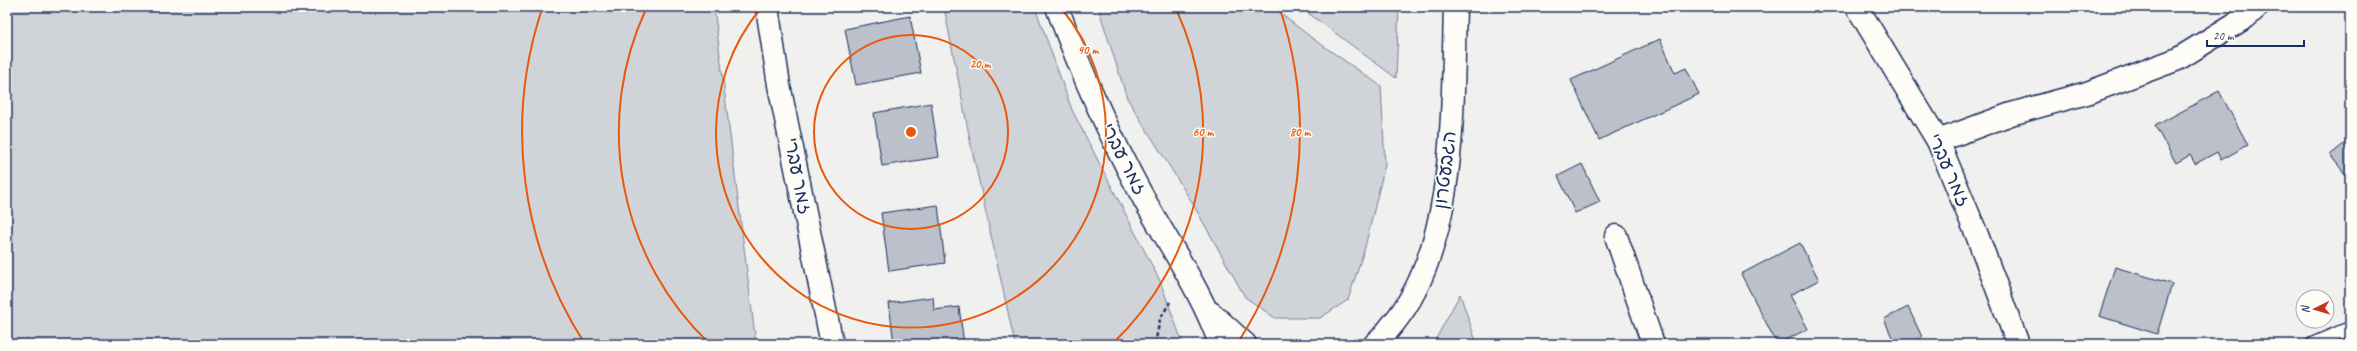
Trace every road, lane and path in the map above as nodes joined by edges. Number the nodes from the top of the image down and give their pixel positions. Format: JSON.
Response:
{"nodes":[{"id":1,"x":767,"y":7,"type":"edge"},
{"id":2,"x":1057,"y":7,"type":"edge"},
{"id":3,"x":1455,"y":7,"type":"edge"},
{"id":4,"x":1856,"y":7,"type":"edge"},
{"id":5,"x":2257,"y":7,"type":"edge"},
{"id":6,"x":1938,"y":141,"type":"junction"},
{"id":7,"x":1616,"y":236,"type":"dead end"},
{"id":8,"x":1187,"y":276,"type":"junction"},
{"id":9,"x":1203,"y":305,"type":"junction"},
{"id":10,"x":1394,"y":323,"type":"junction"},
{"id":11,"x":2350,"y":332,"type":"edge"},
{"id":12,"x":832,"y":344,"type":"edge"},
{"id":13,"x":1156,"y":344,"type":"edge"},
{"id":14,"x":1220,"y":344,"type":"edge"},
{"id":15,"x":1244,"y":344,"type":"edge"},
{"id":16,"x":1375,"y":344,"type":"edge"},
{"id":17,"x":1382,"y":344,"type":"edge"},
{"id":18,"x":1653,"y":344,"type":"edge"},
{"id":19,"x":2018,"y":344,"type":"edge"},
{"id":20,"x":2313,"y":344,"type":"edge"}],
"edges":[{"from":1,"to":12,"type":"street","name":"זמר עברי"},
{"from":2,"to":8,"type":"street","name":"זמר עברי"},
{"from":3,"to":10,"type":"street","name":"הגבעטרון"},
{"from":4,"to":6,"type":"street","name":"זמר עברי"},
{"from":5,"to":6,"type":"street"},
{"from":6,"to":19,"type":"street","name":"זמר עברי"},
{"from":7,"to":18,"type":"street"},
{"from":8,"to":9,"type":"street","name":"זמר עברי"},
{"from":8,"to":13,"type":"path"},
{"from":9,"to":14,"type":"street","name":"זמר עברי"},
{"from":9,"to":15,"type":"street","name":"זמר עברי"},
{"from":10,"to":16,"type":"street","name":"הגבעטרון"},
{"from":10,"to":17,"type":"street","name":"הגבעטרון"},
{"from":11,"to":20,"type":"lane"}]}
